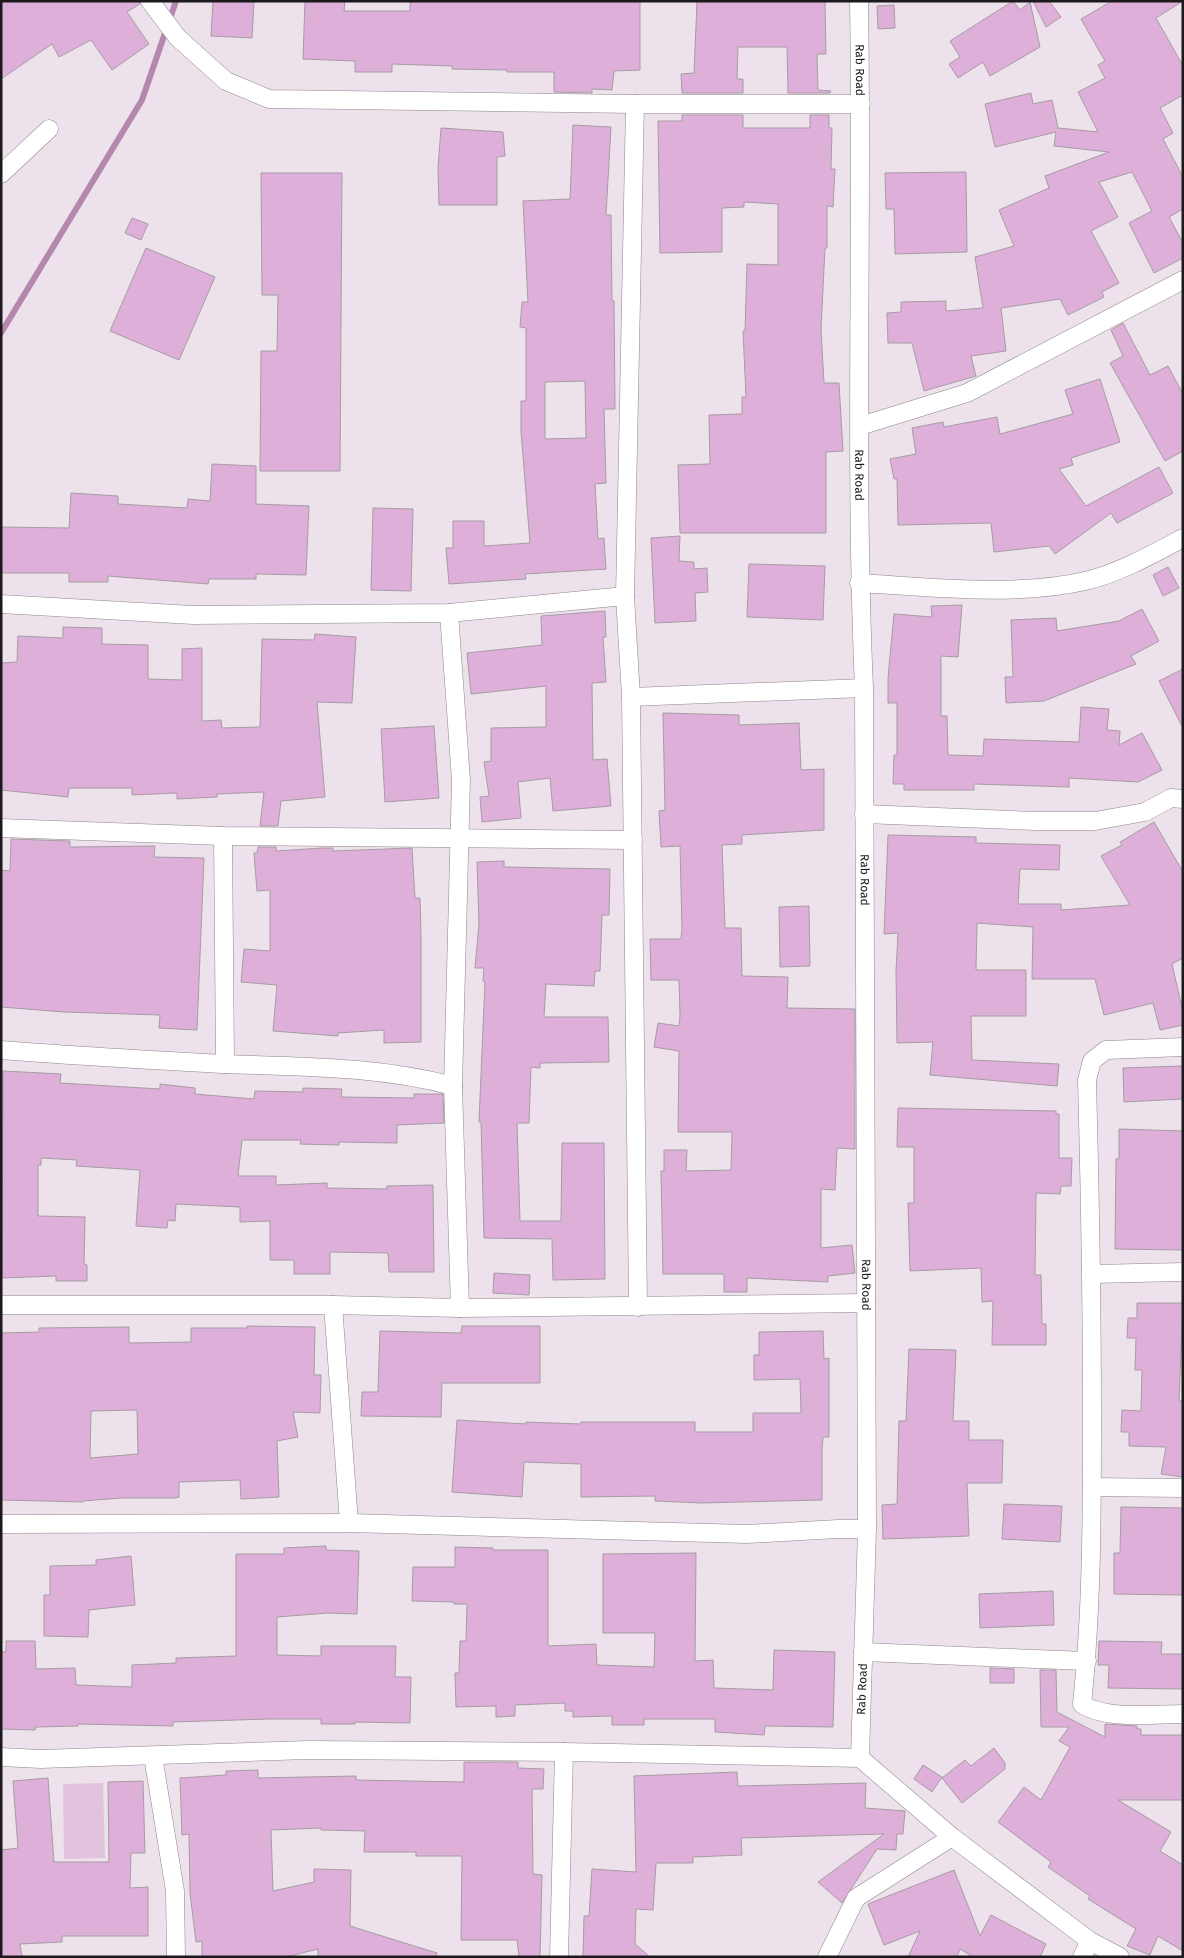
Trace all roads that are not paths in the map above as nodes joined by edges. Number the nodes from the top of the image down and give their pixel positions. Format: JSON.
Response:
{"nodes":[{"id":1,"x":150,"y":1,"type":"edge"},
{"id":2,"x":859,"y":1,"type":"edge"},
{"id":3,"x":635,"y":104,"type":"junction"},
{"id":4,"x":861,"y":104,"type":"junction"},
{"id":5,"x":49,"y":129,"type":"dead end"},
{"id":6,"x":1,"y":174,"type":"edge"},
{"id":7,"x":1183,"y":280,"type":"edge"},
{"id":8,"x":860,"y":426,"type":"junction"},
{"id":9,"x":1183,"y":538,"type":"edge"},
{"id":10,"x":859,"y":583,"type":"junction"},
{"id":11,"x":625,"y":596,"type":"junction"},
{"id":12,"x":1,"y":604,"type":"edge"},
{"id":13,"x":449,"y":613,"type":"junction"},
{"id":14,"x":864,"y":688,"type":"junction"},
{"id":15,"x":631,"y":697,"type":"junction"},
{"id":16,"x":1183,"y":799,"type":"edge"},
{"id":17,"x":864,"y":814,"type":"junction"},
{"id":18,"x":1,"y":828,"type":"edge"},
{"id":19,"x":223,"y":836,"type":"junction"},
{"id":20,"x":461,"y":837,"type":"junction"},
{"id":21,"x":633,"y":840,"type":"junction"},
{"id":22,"x":1183,"y":1047,"type":"edge"},
{"id":23,"x":1,"y":1050,"type":"edge"},
{"id":24,"x":225,"y":1064,"type":"junction"},
{"id":25,"x":453,"y":1086,"type":"junction"},
{"id":26,"x":1183,"y":1272,"type":"edge"},
{"id":27,"x":1092,"y":1274,"type":"junction"},
{"id":28,"x":866,"y":1303,"type":"junction"},
{"id":29,"x":1,"y":1305,"type":"edge"},
{"id":30,"x":333,"y":1305,"type":"junction"},
{"id":31,"x":638,"y":1307,"type":"junction"},
{"id":32,"x":460,"y":1308,"type":"junction"},
{"id":33,"x":1092,"y":1487,"type":"junction"},
{"id":34,"x":1183,"y":1488,"type":"edge"},
{"id":35,"x":349,"y":1523,"type":"junction"},
{"id":36,"x":1,"y":1524,"type":"edge"},
{"id":37,"x":867,"y":1529,"type":"junction"},
{"id":38,"x":863,"y":1652,"type":"junction"},
{"id":39,"x":1087,"y":1661,"type":"junction"},
{"id":40,"x":1183,"y":1714,"type":"edge"},
{"id":41,"x":564,"y":1752,"type":"junction"},
{"id":42,"x":154,"y":1756,"type":"junction"},
{"id":43,"x":1,"y":1757,"type":"edge"},
{"id":44,"x":860,"y":1758,"type":"junction"},
{"id":45,"x":952,"y":1837,"type":"junction"},
{"id":46,"x":1086,"y":1949,"type":"edge"},
{"id":47,"x":176,"y":1957,"type":"edge"},
{"id":48,"x":559,"y":1957,"type":"edge"},
{"id":49,"x":827,"y":1957,"type":"edge"},
{"id":50,"x":1120,"y":1957,"type":"edge"}],
"edges":[{"from":1,"to":3,"type":"street"},
{"from":2,"to":4,"type":"street","name":"Rab Road"},
{"from":3,"to":4,"type":"street"},
{"from":3,"to":11,"type":"street"},
{"from":4,"to":8,"type":"street","name":"Rab Road"},
{"from":5,"to":6,"type":"street"},
{"from":7,"to":8,"type":"street"},
{"from":8,"to":10,"type":"street","name":"Rab Road"},
{"from":9,"to":10,"type":"street"},
{"from":10,"to":14,"type":"street","name":"Rab Road"},
{"from":11,"to":13,"type":"street"},
{"from":11,"to":15,"type":"street"},
{"from":12,"to":13,"type":"street"},
{"from":13,"to":20,"type":"street"},
{"from":14,"to":15,"type":"street"},
{"from":14,"to":17,"type":"street","name":"Rab Road"},
{"from":15,"to":21,"type":"street"},
{"from":16,"to":17,"type":"street"},
{"from":17,"to":28,"type":"street","name":"Rab Road"},
{"from":18,"to":19,"type":"street"},
{"from":19,"to":20,"type":"street"},
{"from":19,"to":24,"type":"street"},
{"from":20,"to":21,"type":"street"},
{"from":20,"to":25,"type":"street"},
{"from":21,"to":31,"type":"street"},
{"from":22,"to":27,"type":"street"},
{"from":23,"to":24,"type":"street"},
{"from":24,"to":25,"type":"street"},
{"from":25,"to":32,"type":"street"},
{"from":26,"to":27,"type":"street"},
{"from":27,"to":33,"type":"street"},
{"from":28,"to":31,"type":"street"},
{"from":28,"to":37,"type":"street","name":"Rab Road"},
{"from":29,"to":30,"type":"street"},
{"from":30,"to":32,"type":"street"},
{"from":30,"to":35,"type":"street"},
{"from":31,"to":32,"type":"street"},
{"from":33,"to":34,"type":"street"},
{"from":33,"to":39,"type":"street"},
{"from":35,"to":36,"type":"street"},
{"from":35,"to":37,"type":"street"},
{"from":37,"to":38,"type":"street","name":"Rab Road"},
{"from":38,"to":39,"type":"street"},
{"from":38,"to":44,"type":"street","name":"Rab Road"},
{"from":39,"to":40,"type":"street"},
{"from":41,"to":42,"type":"street"},
{"from":41,"to":44,"type":"street"},
{"from":41,"to":48,"type":"street"},
{"from":42,"to":43,"type":"street"},
{"from":42,"to":47,"type":"street"},
{"from":44,"to":45,"type":"street"},
{"from":45,"to":46,"type":"street"},
{"from":45,"to":49,"type":"street"},
{"from":46,"to":50,"type":"street"}]}
